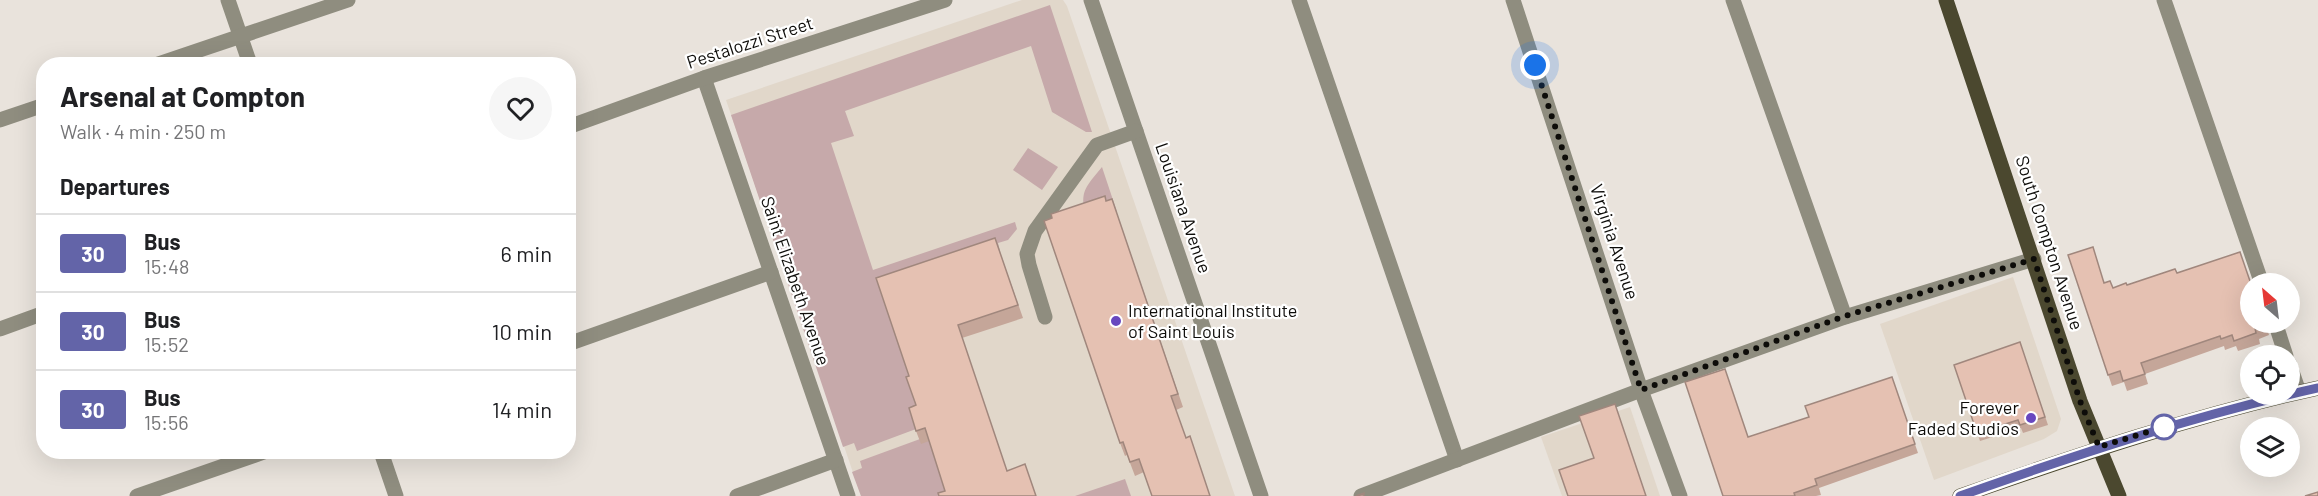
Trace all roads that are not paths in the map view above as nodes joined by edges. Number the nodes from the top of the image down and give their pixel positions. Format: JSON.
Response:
{"nodes":[{"id":1,"x":228,"y":0,"type":"edge"},
{"id":2,"x":348,"y":0,"type":"edge"},
{"id":3,"x":945,"y":0,"type":"edge"},
{"id":4,"x":1091,"y":0,"type":"edge"},
{"id":5,"x":1299,"y":0,"type":"edge"},
{"id":6,"x":1513,"y":0,"type":"edge"},
{"id":7,"x":1733,"y":0,"type":"edge"},
{"id":8,"x":1946,"y":0,"type":"edge"},
{"id":9,"x":2164,"y":0,"type":"edge"},
{"id":10,"x":240,"y":36,"type":"junction"},
{"id":11,"x":178,"y":57,"type":"edge"},
{"id":12,"x":248,"y":57,"type":"edge"},
{"id":13,"x":704,"y":78,"type":"junction"},
{"id":14,"x":36,"y":108,"type":"edge"},
{"id":15,"x":0,"y":120,"type":"edge"},
{"id":16,"x":576,"y":124,"type":"edge"},
{"id":17,"x":1136,"y":131,"type":"junction"},
{"id":18,"x":2034,"y":259,"type":"junction"},
{"id":19,"x":771,"y":272,"type":"junction"},
{"id":20,"x":2258,"y":273,"type":"edge"},
{"id":21,"x":36,"y":316,"type":"edge"},
{"id":22,"x":1045,"y":316,"type":"dead end"},
{"id":23,"x":1845,"y":316,"type":"junction"},
{"id":24,"x":0,"y":329,"type":"edge"},
{"id":25,"x":576,"y":341,"type":"edge"},
{"id":26,"x":2318,"y":388,"type":"edge"},
{"id":27,"x":1641,"y":390,"type":"junction"},
{"id":28,"x":2300,"y":392,"type":"edge"},
{"id":29,"x":2245,"y":405,"type":"edge"},
{"id":30,"x":2099,"y":447,"type":"junction"},
{"id":31,"x":244,"y":459,"type":"edge"},
{"id":32,"x":383,"y":459,"type":"edge"},
{"id":33,"x":836,"y":460,"type":"junction"},
{"id":34,"x":1458,"y":460,"type":"junction"},
{"id":35,"x":136,"y":496,"type":"edge"},
{"id":36,"x":396,"y":496,"type":"edge"},
{"id":37,"x":737,"y":496,"type":"edge"},
{"id":38,"x":848,"y":496,"type":"edge"},
{"id":39,"x":1261,"y":496,"type":"edge"},
{"id":40,"x":1361,"y":496,"type":"edge"},
{"id":41,"x":1680,"y":496,"type":"edge"},
{"id":42,"x":1960,"y":496,"type":"edge"},
{"id":43,"x":2120,"y":496,"type":"edge"}],
"edges":[{"from":1,"to":10,"type":"street"},
{"from":2,"to":10,"type":"street"},
{"from":3,"to":13,"type":"street","name":"Pestalozzi Street"},
{"from":4,"to":17,"type":"street","name":"Louisiana Avenue"},
{"from":5,"to":34,"type":"street"},
{"from":6,"to":27,"type":"street","name":"Virginia Avenue"},
{"from":7,"to":23,"type":"street"},
{"from":8,"to":18,"type":"main road","name":"South Compton Avenue"},
{"from":9,"to":20,"type":"street"},
{"from":10,"to":11,"type":"street"},
{"from":10,"to":12,"type":"street"},
{"from":13,"to":16,"type":"street","name":"Pestalozzi Street"},
{"from":13,"to":19,"type":"street","name":"Saint Elizabeth Avenue"},
{"from":14,"to":15,"type":"street"},
{"from":17,"to":22,"type":"street"},
{"from":17,"to":39,"type":"street","name":"Louisiana Avenue"},
{"from":18,"to":23,"type":"street"},
{"from":18,"to":30,"type":"main road","name":"South Compton Avenue"},
{"from":19,"to":25,"type":"street"},
{"from":19,"to":33,"type":"street","name":"Saint Elizabeth Avenue"},
{"from":21,"to":24,"type":"street"},
{"from":23,"to":27,"type":"street"},
{"from":26,"to":28,"type":"main road"},
{"from":27,"to":34,"type":"street"},
{"from":27,"to":41,"type":"street","name":"Virginia Avenue"},
{"from":29,"to":30,"type":"main road"},
{"from":30,"to":42,"type":"main road"},
{"from":30,"to":43,"type":"main road","name":"South Compton Avenue"},
{"from":31,"to":35,"type":"street"},
{"from":32,"to":36,"type":"street"},
{"from":33,"to":37,"type":"street"},
{"from":33,"to":38,"type":"street","name":"Saint Elizabeth Avenue"},
{"from":34,"to":40,"type":"street"}]}
